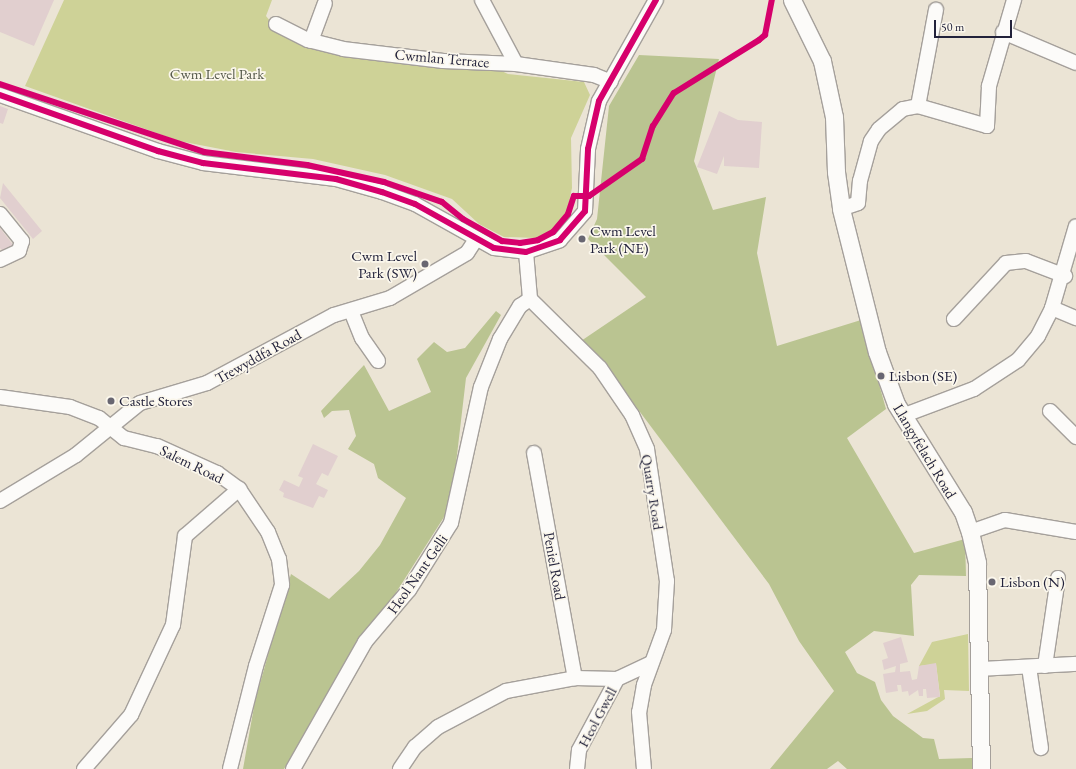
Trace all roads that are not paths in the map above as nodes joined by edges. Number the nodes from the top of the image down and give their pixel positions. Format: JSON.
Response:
{"nodes":[{"id":1,"x":482,"y":0,"type":"edge"},
{"id":2,"x":656,"y":0,"type":"edge"},
{"id":3,"x":792,"y":0,"type":"edge"},
{"id":4,"x":1014,"y":0,"type":"edge"},
{"id":5,"x":325,"y":3,"type":"dead end"},
{"id":6,"x":936,"y":10,"type":"dead end"},
{"id":7,"x":276,"y":24,"type":"dead end"},
{"id":8,"x":1003,"y":32,"type":"junction"},
{"id":9,"x":311,"y":41,"type":"junction"},
{"id":10,"x":1076,"y":63,"type":"edge"},
{"id":11,"x":516,"y":64,"type":"junction"},
{"id":12,"x":611,"y":82,"type":"junction"},
{"id":13,"x":0,"y":95,"type":"edge"},
{"id":14,"x":918,"y":106,"type":"junction"},
{"id":15,"x":841,"y":208,"type":"junction"},
{"id":16,"x":0,"y":214,"type":"edge"},
{"id":17,"x":1076,"y":226,"type":"edge"},
{"id":18,"x":476,"y":239,"type":"junction"},
{"id":19,"x":526,"y":252,"type":"junction"},
{"id":20,"x":0,"y":260,"type":"edge"},
{"id":21,"x":1065,"y":276,"type":"junction"},
{"id":22,"x":530,"y":299,"type":"junction"},
{"id":23,"x":1052,"y":308,"type":"junction"},
{"id":24,"x":351,"y":311,"type":"junction"},
{"id":25,"x":1076,"y":318,"type":"edge"},
{"id":26,"x":954,"y":320,"type":"dead end"},
{"id":27,"x":378,"y":361,"type":"dead end"},
{"id":28,"x":0,"y":396,"type":"edge"},
{"id":29,"x":1050,"y":411,"type":"dead end"},
{"id":30,"x":902,"y":416,"type":"junction"},
{"id":31,"x":109,"y":428,"type":"junction"},
{"id":32,"x":1076,"y":437,"type":"edge"},
{"id":33,"x":534,"y":453,"type":"dead end"},
{"id":34,"x":239,"y":489,"type":"junction"},
{"id":35,"x":0,"y":501,"type":"edge"},
{"id":36,"x":970,"y":532,"type":"junction"},
{"id":37,"x":1076,"y":532,"type":"edge"},
{"id":38,"x":1058,"y":578,"type":"dead end"},
{"id":39,"x":651,"y":663,"type":"junction"},
{"id":40,"x":1076,"y":664,"type":"edge"},
{"id":41,"x":1045,"y":666,"type":"junction"},
{"id":42,"x":1029,"y":667,"type":"junction"},
{"id":43,"x":980,"y":670,"type":"junction"},
{"id":44,"x":575,"y":678,"type":"junction"},
{"id":45,"x":617,"y":679,"type":"junction"},
{"id":46,"x":1045,"y":741,"type":"dead end"},
{"id":47,"x":84,"y":769,"type":"edge"},
{"id":48,"x":230,"y":769,"type":"edge"},
{"id":49,"x":293,"y":769,"type":"edge"},
{"id":50,"x":400,"y":769,"type":"edge"},
{"id":51,"x":577,"y":769,"type":"edge"},
{"id":52,"x":644,"y":769,"type":"edge"},
{"id":53,"x":981,"y":769,"type":"edge"}],
"edges":[{"from":1,"to":11,"type":"street"},
{"from":2,"to":12,"type":"street"},
{"from":3,"to":15,"type":"main road","name":"Llangyfelach Road"},
{"from":4,"to":8,"type":"street"},
{"from":5,"to":9,"type":"street"},
{"from":6,"to":14,"type":"street"},
{"from":7,"to":9,"type":"street","name":"Cwmlan Terrace"},
{"from":8,"to":10,"type":"street"},
{"from":8,"to":14,"type":"street"},
{"from":9,"to":11,"type":"street","name":"Cwmlan Terrace"},
{"from":11,"to":12,"type":"street","name":"Cwmlan Terrace"},
{"from":12,"to":19,"type":"street"},
{"from":13,"to":18,"type":"street"},
{"from":14,"to":15,"type":"street"},
{"from":15,"to":30,"type":"main road","name":"Llangyfelach Road"},
{"from":16,"to":20,"type":"street"},
{"from":17,"to":21,"type":"street"},
{"from":18,"to":19,"type":"street"},
{"from":18,"to":24,"type":"street","name":"Trewyddfa Road"},
{"from":19,"to":22,"type":"street"},
{"from":21,"to":23,"type":"street"},
{"from":21,"to":26,"type":"street"},
{"from":22,"to":39,"type":"street","name":"Quarry Road"},
{"from":22,"to":49,"type":"street","name":"Heol Nant Gelli"},
{"from":23,"to":25,"type":"street"},
{"from":23,"to":30,"type":"street"},
{"from":24,"to":27,"type":"street"},
{"from":24,"to":31,"type":"street","name":"Trewyddfa Road"},
{"from":28,"to":31,"type":"street","name":"Salem Road"},
{"from":29,"to":32,"type":"street"},
{"from":30,"to":36,"type":"main road","name":"Llangyfelach Road"},
{"from":31,"to":34,"type":"street","name":"Salem Road"},
{"from":31,"to":35,"type":"street","name":"Trewyddfa Road"},
{"from":33,"to":44,"type":"street","name":"Peniel Road"},
{"from":34,"to":47,"type":"street"},
{"from":34,"to":48,"type":"street","name":"Salem Road"},
{"from":36,"to":37,"type":"street"},
{"from":36,"to":43,"type":"main road","name":"Llangyfelach Road"},
{"from":38,"to":41,"type":"street"},
{"from":39,"to":45,"type":"street","name":"Heol Gwell"},
{"from":39,"to":52,"type":"street","name":"Quarry Road"},
{"from":40,"to":41,"type":"street"},
{"from":41,"to":42,"type":"street"},
{"from":42,"to":43,"type":"street"},
{"from":42,"to":46,"type":"street"},
{"from":43,"to":53,"type":"main road","name":"Llangyfelach Road"},
{"from":44,"to":45,"type":"street"},
{"from":44,"to":50,"type":"street"},
{"from":45,"to":51,"type":"street","name":"Heol Gwell"}]}
